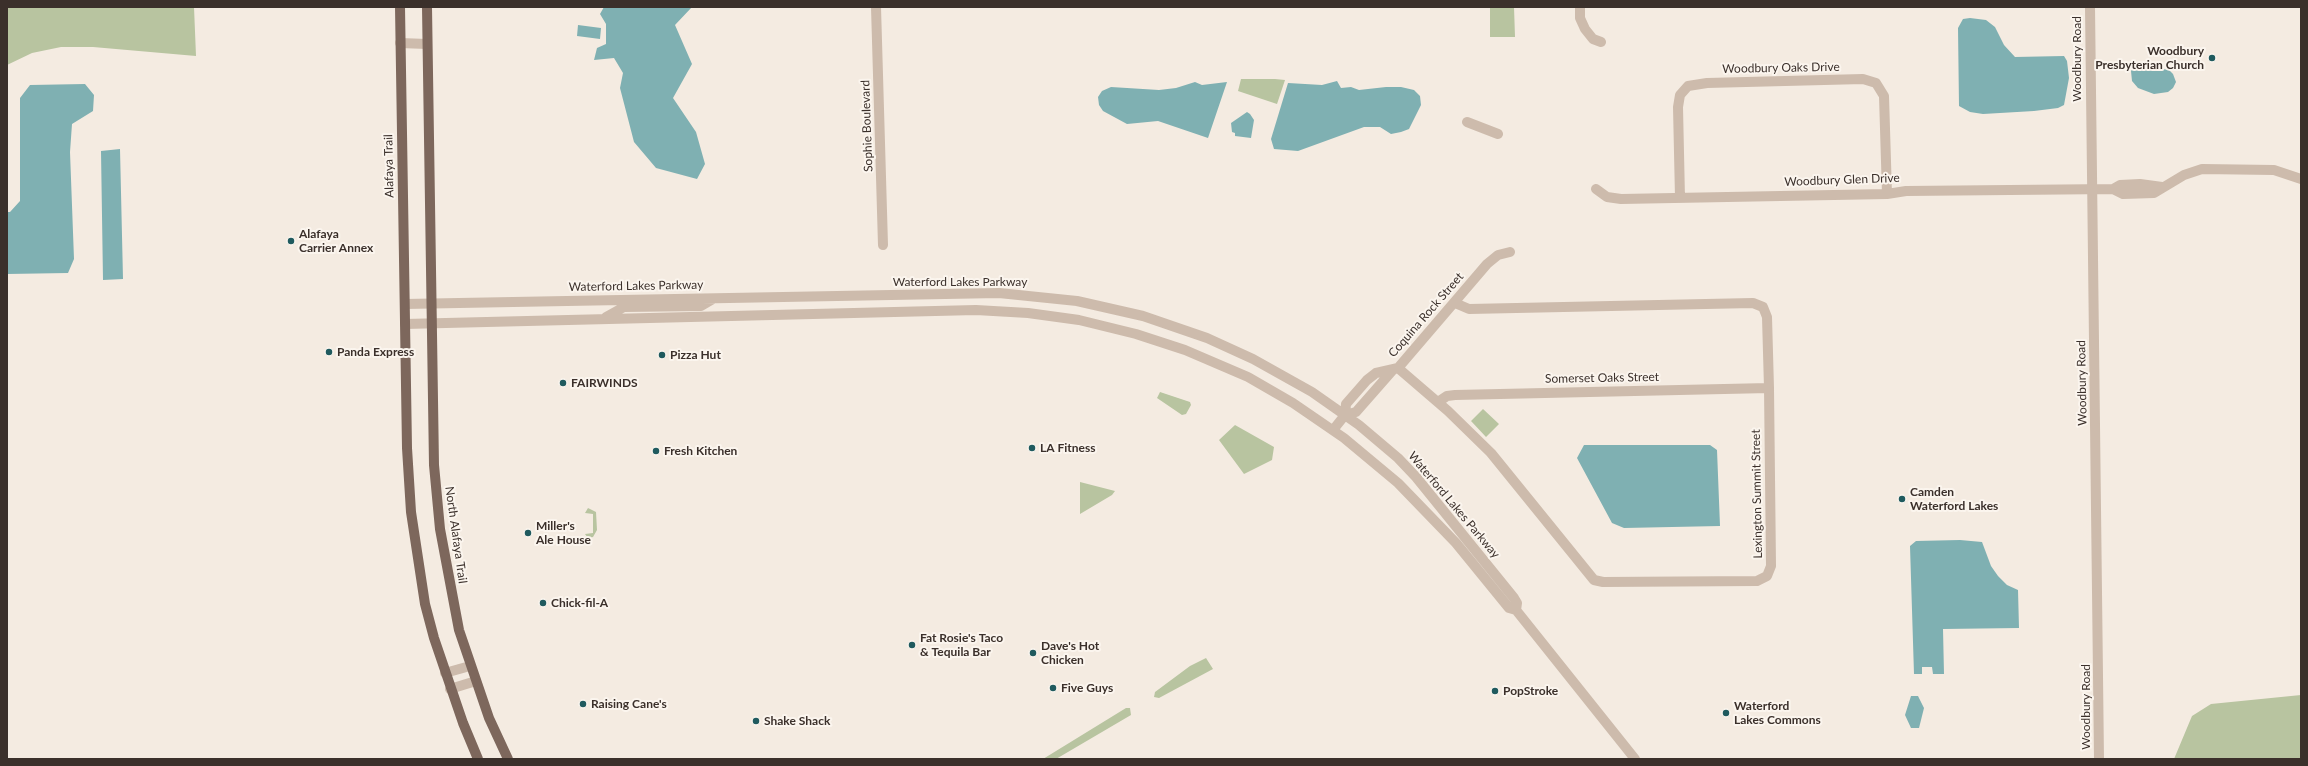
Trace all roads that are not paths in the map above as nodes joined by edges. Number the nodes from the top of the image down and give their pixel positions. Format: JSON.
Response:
{"nodes":[{"id":1,"x":400,"y":7,"type":"edge"},
{"id":2,"x":427,"y":7,"type":"edge"},
{"id":3,"x":876,"y":7,"type":"edge"},
{"id":4,"x":1580,"y":7,"type":"edge"},
{"id":5,"x":2090,"y":7,"type":"edge"},
{"id":6,"x":1600,"y":42,"type":"dead end"},
{"id":7,"x":400,"y":44,"type":"junction"},
{"id":8,"x":428,"y":44,"type":"junction"},
{"id":9,"x":1467,"y":122,"type":"dead end"},
{"id":10,"x":1498,"y":134,"type":"dead end"},
{"id":11,"x":2301,"y":179,"type":"edge"},
{"id":12,"x":2091,"y":188,"type":"junction"},
{"id":13,"x":1596,"y":189,"type":"dead end"},
{"id":14,"x":1887,"y":194,"type":"junction"},
{"id":15,"x":1680,"y":198,"type":"junction"},
{"id":16,"x":883,"y":245,"type":"dead end"},
{"id":17,"x":1510,"y":252,"type":"dead end"},
{"id":18,"x":715,"y":298,"type":"junction"},
{"id":19,"x":1454,"y":303,"type":"junction"},
{"id":20,"x":405,"y":304,"type":"junction"},
{"id":21,"x":431,"y":304,"type":"junction"},
{"id":22,"x":1125,"y":312,"type":"junction"},
{"id":23,"x":604,"y":318,"type":"junction"},
{"id":24,"x":432,"y":323,"type":"junction"},
{"id":25,"x":405,"y":324,"type":"junction"},
{"id":26,"x":1120,"y":329,"type":"junction"},
{"id":27,"x":1396,"y":369,"type":"junction"},
{"id":28,"x":1769,"y":388,"type":"junction"},
{"id":29,"x":1438,"y":402,"type":"junction"},
{"id":30,"x":1345,"y":415,"type":"junction"},
{"id":31,"x":1334,"y":430,"type":"junction"},
{"id":32,"x":1516,"y":610,"type":"junction"},
{"id":33,"x":470,"y":666,"type":"junction"},
{"id":34,"x":445,"y":673,"type":"junction"},
{"id":35,"x":476,"y":681,"type":"junction"},
{"id":36,"x":450,"y":689,"type":"junction"},
{"id":37,"x":478,"y":759,"type":"edge"},
{"id":38,"x":508,"y":759,"type":"edge"},
{"id":39,"x":1635,"y":759,"type":"edge"},
{"id":40,"x":2099,"y":759,"type":"edge"}],
"edges":[{"from":1,"to":7,"type":"main road","name":"Alafaya Trail"},
{"from":2,"to":8,"type":"main road"},
{"from":3,"to":16,"type":"street","name":"Sophie Boulevard"},
{"from":4,"to":6,"type":"street"},
{"from":5,"to":12,"type":"street","name":"Woodbury Road"},
{"from":7,"to":8,"type":"street"},
{"from":7,"to":20,"type":"main road","name":"Alafaya Trail"},
{"from":8,"to":21,"type":"main road"},
{"from":9,"to":10,"type":"street"},
{"from":11,"to":12,"type":"street","name":"Woodbury Glen Drive"},
{"from":12,"to":14,"type":"street","name":"Woodbury Glen Drive"},
{"from":12,"to":40,"type":"street","name":"Woodbury Road"},
{"from":13,"to":15,"type":"street","name":"Woodbury Glen Drive"},
{"from":14,"to":15,"type":"street","name":"Woodbury Glen Drive"},
{"from":14,"to":15,"type":"street","name":"Woodbury Oaks Drive"},
{"from":17,"to":19,"type":"street","name":"Coquina Rock Street"},
{"from":18,"to":21,"type":"street","name":"Waterford Lakes Parkway"},
{"from":18,"to":22,"type":"street","name":"Waterford Lakes Parkway"},
{"from":18,"to":23,"type":"street"},
{"from":19,"to":27,"type":"street","name":"Coquina Rock Street"},
{"from":19,"to":28,"type":"street","name":"Lexington Summit Street"},
{"from":20,"to":21,"type":"street","name":"Waterford Lakes Parkway"},
{"from":20,"to":25,"type":"main road","name":"Alafaya Trail"},
{"from":21,"to":24,"type":"main road","name":"North Alafaya Trail"},
{"from":22,"to":26,"type":"street"},
{"from":22,"to":30,"type":"street","name":"Waterford Lakes Parkway"},
{"from":23,"to":24,"type":"street","name":"Waterford Lakes Parkway"},
{"from":23,"to":26,"type":"street","name":"Waterford Lakes Parkway"},
{"from":24,"to":25,"type":"street","name":"Waterford Lakes Parkway"},
{"from":24,"to":33,"type":"main road","name":"North Alafaya Trail"},
{"from":25,"to":34,"type":"main road"},
{"from":26,"to":31,"type":"street","name":"Waterford Lakes Parkway"},
{"from":27,"to":29,"type":"street","name":"Lexington Summit Street"},
{"from":27,"to":30,"type":"street","name":"Coquina Rock Street"},
{"from":28,"to":29,"type":"street","name":"Somerset Oaks Street"},
{"from":28,"to":29,"type":"street","name":"Lexington Summit Street"},
{"from":30,"to":31,"type":"street","name":"Coquina Rock Street"},
{"from":30,"to":32,"type":"street","name":"Waterford Lakes Parkway"},
{"from":31,"to":32,"type":"street","name":"Waterford Lakes Parkway"},
{"from":32,"to":39,"type":"street","name":"Waterford Lakes Parkway"},
{"from":33,"to":34,"type":"street"},
{"from":33,"to":35,"type":"main road","name":"North Alafaya Trail"},
{"from":34,"to":36,"type":"main road"},
{"from":35,"to":36,"type":"street"},
{"from":35,"to":38,"type":"main road","name":"North Alafaya Trail"},
{"from":36,"to":37,"type":"main road"}]}
